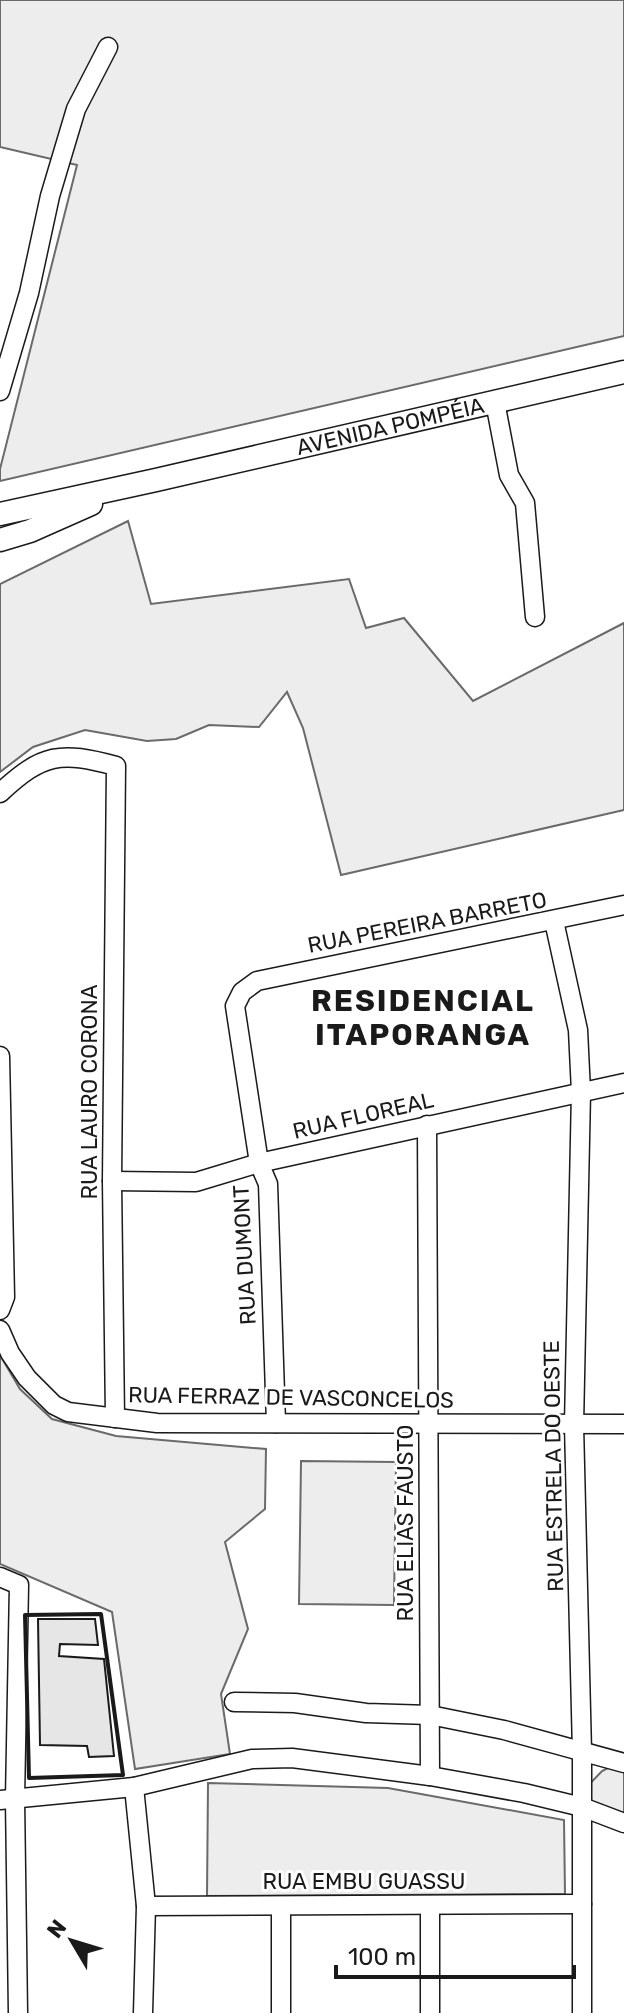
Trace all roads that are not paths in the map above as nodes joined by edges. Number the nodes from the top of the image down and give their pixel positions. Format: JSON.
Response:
{"nodes":[{"id":1,"x":108,"y":47,"type":"dead end"},
{"id":2,"x":624,"y":372,"type":"edge"},
{"id":3,"x":0,"y":391,"type":"edge"},
{"id":4,"x":495,"y":402,"type":"junction"},
{"id":5,"x":156,"y":480,"type":"junction"},
{"id":6,"x":0,"y":514,"type":"edge"},
{"id":7,"x":30,"y":531,"type":"junction"},
{"id":8,"x":0,"y":533,"type":"edge"},
{"id":9,"x":0,"y":540,"type":"edge"},
{"id":10,"x":535,"y":617,"type":"dead end"},
{"id":11,"x":0,"y":793,"type":"edge"},
{"id":12,"x":624,"y":905,"type":"edge"},
{"id":13,"x":554,"y":921,"type":"junction"},
{"id":14,"x":242,"y":992,"type":"joint"},
{"id":15,"x":0,"y":1056,"type":"edge"},
{"id":16,"x":624,"y":1083,"type":"edge"},
{"id":17,"x":581,"y":1092,"type":"junction"},
{"id":18,"x":427,"y":1125,"type":"junction"},
{"id":19,"x":259,"y":1163,"type":"junction"},
{"id":20,"x":112,"y":1181,"type":"junction"},
{"id":21,"x":0,"y":1310,"type":"edge"},
{"id":22,"x":0,"y":1330,"type":"edge"},
{"id":23,"x":115,"y":1418,"type":"junction"},
{"id":24,"x":429,"y":1422,"type":"junction"},
{"id":25,"x":276,"y":1423,"type":"junction"},
{"id":26,"x":624,"y":1424,"type":"edge"},
{"id":27,"x":574,"y":1425,"type":"junction"},
{"id":28,"x":0,"y":1577,"type":"edge"},
{"id":29,"x":234,"y":1702,"type":"dead end"},
{"id":30,"x":430,"y":1715,"type":"junction"},
{"id":31,"x":582,"y":1752,"type":"junction"},
{"id":32,"x":624,"y":1763,"type":"edge"},
{"id":33,"x":430,"y":1776,"type":"junction"},
{"id":34,"x":134,"y":1787,"type":"junction"},
{"id":35,"x":7,"y":1799,"type":"edge"},
{"id":36,"x":582,"y":1807,"type":"junction"},
{"id":37,"x":624,"y":1823,"type":"edge"},
{"id":38,"x":582,"y":1904,"type":"junction"},
{"id":39,"x":430,"y":1905,"type":"junction"},
{"id":40,"x":146,"y":1906,"type":"junction"},
{"id":41,"x":281,"y":1906,"type":"junction"},
{"id":42,"x":18,"y":2013,"type":"edge"},
{"id":43,"x":143,"y":2013,"type":"edge"},
{"id":44,"x":281,"y":2013,"type":"edge"},
{"id":45,"x":430,"y":2013,"type":"edge"},
{"id":46,"x":582,"y":2013,"type":"edge"}],
"edges":[{"from":1,"to":3,"type":"street"},
{"from":2,"to":4,"type":"main road","name":"AVENIDA POMPÉIA"},
{"from":4,"to":5,"type":"main road","name":"AVENIDA POMPÉIA"},
{"from":4,"to":10,"type":"street"},
{"from":5,"to":6,"type":"main road","name":"AVENIDA POMPÉIA"},
{"from":5,"to":7,"type":"main road","name":"AVENIDA POMPÉIA"},
{"from":7,"to":8,"type":"main road"},
{"from":7,"to":9,"type":"main road","name":"AVENIDA POMPÉIA"},
{"from":11,"to":20,"type":"street","name":"RUA LAURO CORONA"},
{"from":12,"to":13,"type":"street","name":"RUA PEREIRA BARRETO"},
{"from":13,"to":14,"type":"street","name":"RUA PEREIRA BARRETO"},
{"from":13,"to":17,"type":"street","name":"RUA ESTRELA DO OESTE"},
{"from":14,"to":19,"type":"street","name":"RUA DUMONT"},
{"from":15,"to":21,"type":"street"},
{"from":16,"to":17,"type":"street","name":"RUA FLOREAL"},
{"from":17,"to":18,"type":"street","name":"RUA FLOREAL"},
{"from":17,"to":27,"type":"street","name":"RUA ESTRELA DO OESTE"},
{"from":18,"to":19,"type":"street","name":"RUA FLOREAL"},
{"from":18,"to":24,"type":"street","name":"RUA ELIAS FAUSTO"},
{"from":19,"to":20,"type":"street","name":"RUA FLOREAL"},
{"from":19,"to":25,"type":"street","name":"RUA DUMONT"},
{"from":20,"to":23,"type":"street","name":"RUA LAURO CORONA"},
{"from":22,"to":23,"type":"street","name":"RUA FERRAZ DE VASCONCELOS"},
{"from":23,"to":25,"type":"street","name":"RUA FERRAZ DE VASCONCELOS"},
{"from":24,"to":25,"type":"street","name":"RUA FERRAZ DE VASCONCELOS"},
{"from":24,"to":27,"type":"street","name":"RUA FERRAZ DE VASCONCELOS"},
{"from":24,"to":30,"type":"street","name":"RUA ELIAS FAUSTO"},
{"from":26,"to":27,"type":"street","name":"RUA FERRAZ DE VASCONCELOS"},
{"from":27,"to":31,"type":"street","name":"RUA ESTRELA DO OESTE"},
{"from":28,"to":35,"type":"street"},
{"from":29,"to":30,"type":"street"},
{"from":30,"to":31,"type":"street"},
{"from":30,"to":33,"type":"street","name":"RUA ELIAS FAUSTO"},
{"from":31,"to":32,"type":"street"},
{"from":31,"to":36,"type":"street","name":"RUA ESTRELA DO OESTE"},
{"from":33,"to":34,"type":"street"},
{"from":33,"to":36,"type":"street"},
{"from":34,"to":35,"type":"street"},
{"from":34,"to":40,"type":"street"},
{"from":35,"to":42,"type":"street"},
{"from":36,"to":37,"type":"street"},
{"from":36,"to":38,"type":"street","name":"RUA ESTRELA DO OESTE"},
{"from":38,"to":39,"type":"street","name":"RUA EMBU GUASSU"},
{"from":38,"to":46,"type":"street","name":"RUA ESTRELA DO OESTE"},
{"from":39,"to":41,"type":"street","name":"RUA EMBU GUASSU"},
{"from":39,"to":45,"type":"street"},
{"from":40,"to":41,"type":"street","name":"RUA EMBU GUASSU"},
{"from":40,"to":43,"type":"street"},
{"from":41,"to":44,"type":"street"}]}
